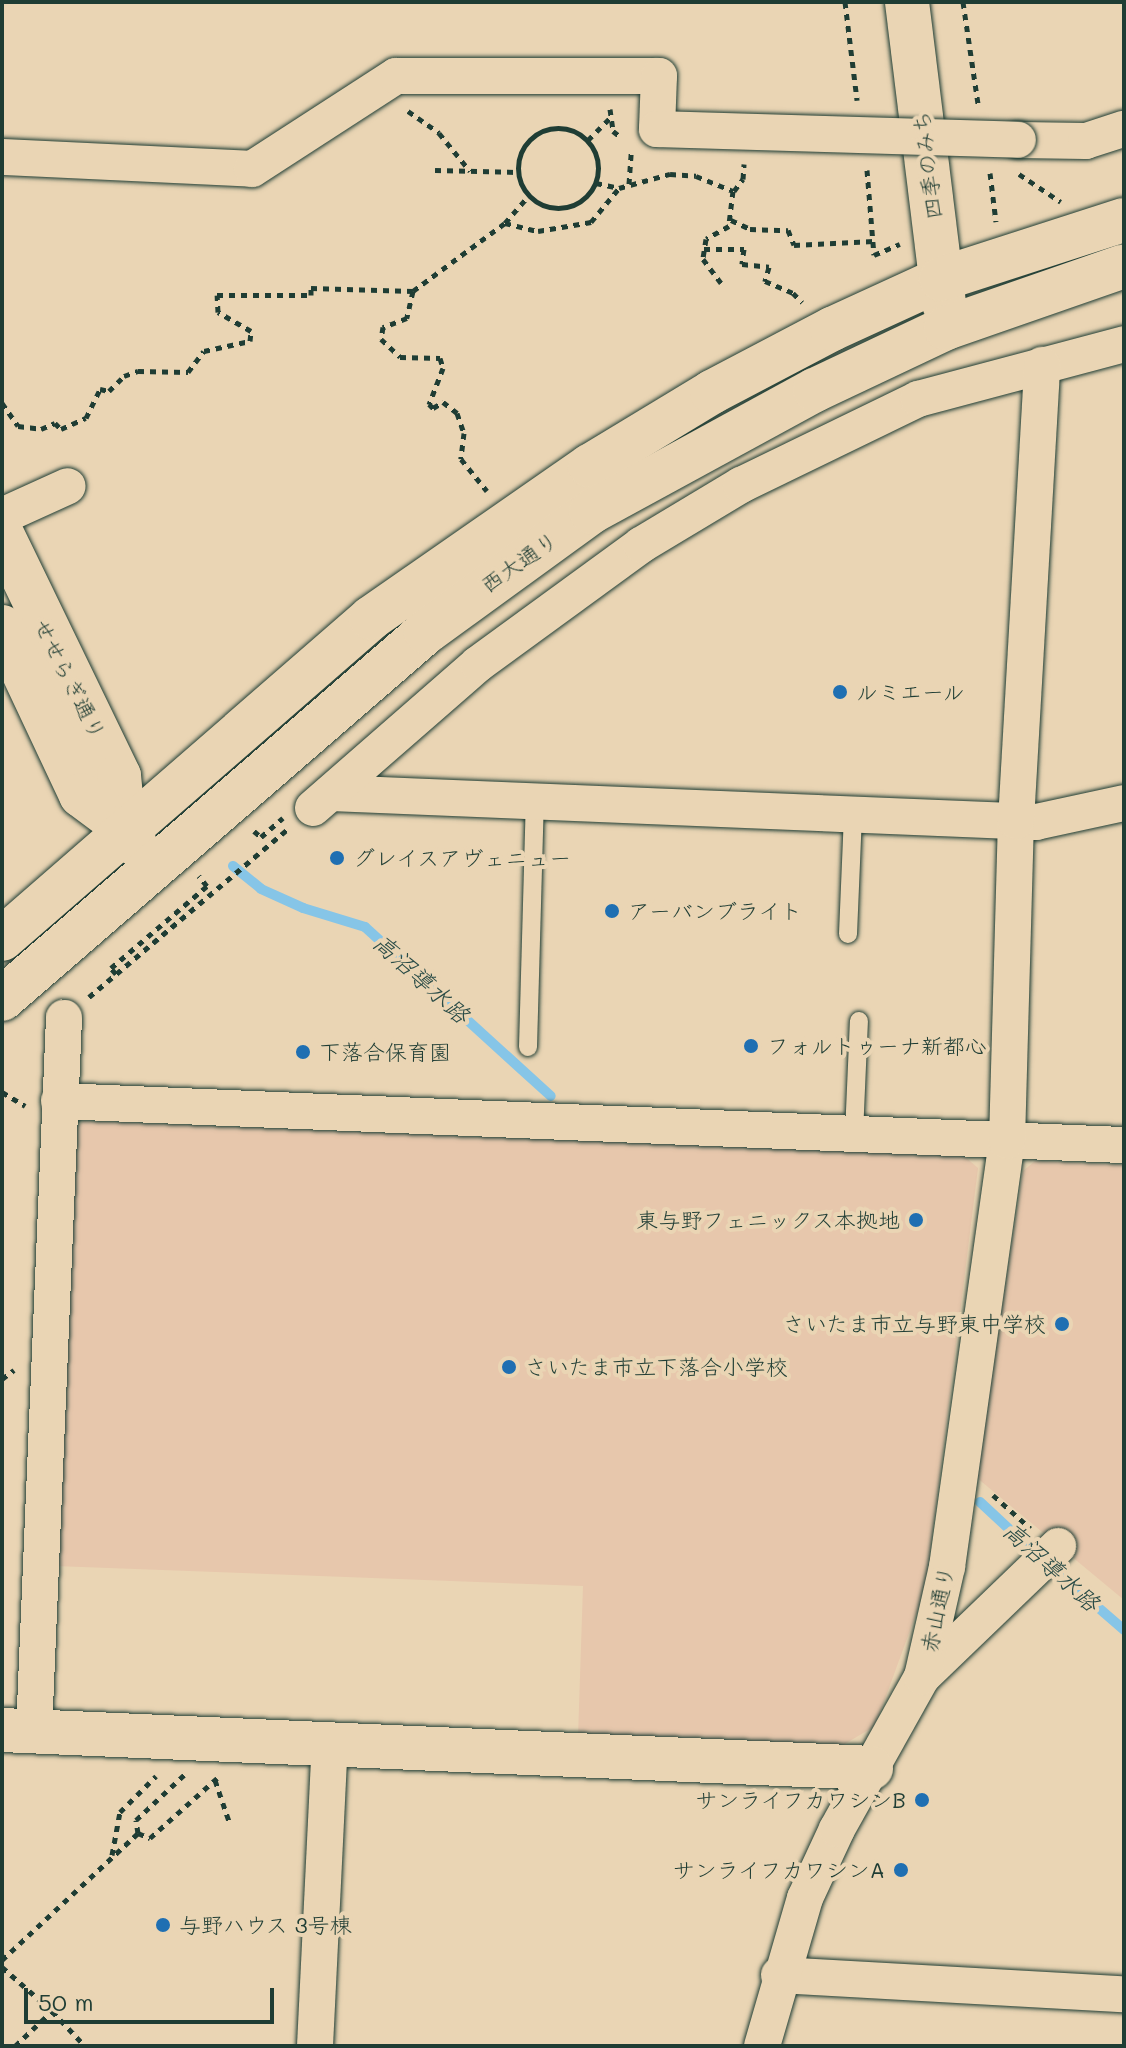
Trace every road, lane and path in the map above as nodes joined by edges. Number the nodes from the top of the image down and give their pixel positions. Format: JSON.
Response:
{"nodes":[{"id":1,"x":907,"y":2,"type":"edge"},
{"id":2,"x":396,"y":76,"type":"junction"},
{"id":3,"x":611,"y":117,"type":"dead end"},
{"id":4,"x":1124,"y":129,"type":"edge"},
{"id":5,"x":613,"y":131,"type":"dead end"},
{"id":6,"x":588,"y":140,"type":"junction"},
{"id":7,"x":2,"y":157,"type":"edge"},
{"id":8,"x":1011,"y":169,"type":"dead end"},
{"id":9,"x":435,"y":170,"type":"dead end"},
{"id":10,"x":470,"y":171,"type":"junction"},
{"id":11,"x":517,"y":172,"type":"junction"},
{"id":12,"x":743,"y":179,"type":"dead end"},
{"id":13,"x":596,"y":183,"type":"junction"},
{"id":14,"x":629,"y":184,"type":"junction"},
{"id":15,"x":619,"y":188,"type":"junction"},
{"id":16,"x":733,"y":192,"type":"junction"},
{"id":17,"x":528,"y":197,"type":"junction"},
{"id":18,"x":1072,"y":209,"type":"dead end"},
{"id":19,"x":731,"y":220,"type":"junction"},
{"id":20,"x":1124,"y":220,"type":"edge"},
{"id":21,"x":505,"y":223,"type":"junction"},
{"id":22,"x":874,"y":241,"type":"dead end"},
{"id":23,"x":704,"y":249,"type":"junction"},
{"id":24,"x":1124,"y":266,"type":"edge"},
{"id":25,"x":941,"y":279,"type":"junction"},
{"id":26,"x":721,"y":283,"type":"dead end"},
{"id":27,"x":413,"y":291,"type":"junction"},
{"id":28,"x":793,"y":293,"type":"dead end"},
{"id":29,"x":946,"y":328,"type":"junction"},
{"id":30,"x":1124,"y":344,"type":"edge"},
{"id":31,"x":1042,"y":365,"type":"junction"},
{"id":32,"x":2,"y":403,"type":"edge"},
{"id":33,"x":68,"y":486,"type":"dead end"},
{"id":34,"x":488,"y":493,"type":"dead end"},
{"id":35,"x":2,"y":516,"type":"edge"},
{"id":36,"x":2,"y":534,"type":"edge"},
{"id":37,"x":2,"y":627,"type":"edge"},
{"id":38,"x":535,"y":801,"type":"junction"},
{"id":39,"x":1124,"y":803,"type":"edge"},
{"id":40,"x":853,"y":814,"type":"junction"},
{"id":41,"x":1016,"y":821,"type":"junction"},
{"id":42,"x":124,"y":827,"type":"junction"},
{"id":43,"x":257,"y":856,"type":"dead end"},
{"id":44,"x":151,"y":870,"type":"junction"},
{"id":45,"x":197,"y":873,"type":"dead end"},
{"id":46,"x":848,"y":934,"type":"dead end"},
{"id":47,"x":2,"y":939,"type":"edge"},
{"id":48,"x":116,"y":974,"type":"junction"},
{"id":49,"x":2,"y":999,"type":"edge"},
{"id":50,"x":64,"y":1018,"type":"joint"},
{"id":51,"x":859,"y":1021,"type":"dead end"},
{"id":52,"x":528,"y":1047,"type":"dead end"},
{"id":53,"x":2,"y":1092,"type":"edge"},
{"id":54,"x":48,"y":1104,"type":"junction"},
{"id":55,"x":854,"y":1134,"type":"junction"},
{"id":56,"x":1007,"y":1141,"type":"junction"},
{"id":57,"x":1124,"y":1145,"type":"edge"},
{"id":58,"x":961,"y":1470,"type":"junction"},
{"id":59,"x":1050,"y":1555,"type":"joint"},
{"id":60,"x":922,"y":1677,"type":"junction"},
{"id":61,"x":18,"y":1731,"type":"edge"},
{"id":62,"x":330,"y":1744,"type":"junction"},
{"id":63,"x":164,"y":1768,"type":"dead end"},
{"id":64,"x":871,"y":1768,"type":"junction"},
{"id":65,"x":186,"y":1774,"type":"dead end"},
{"id":66,"x":215,"y":1780,"type":"dead end"},
{"id":67,"x":202,"y":1791,"type":"dead end"},
{"id":68,"x":230,"y":1824,"type":"dead end"},
{"id":69,"x":138,"y":1833,"type":"junction"},
{"id":70,"x":112,"y":1857,"type":"junction"},
{"id":71,"x":2,"y":1960,"type":"edge"},
{"id":72,"x":2,"y":1967,"type":"edge"},
{"id":73,"x":779,"y":1975,"type":"junction"},
{"id":74,"x":1124,"y":1994,"type":"edge"},
{"id":75,"x":52,"y":2011,"type":"junction"},
{"id":76,"x":15,"y":2046,"type":"edge"},
{"id":77,"x":85,"y":2046,"type":"edge"},
{"id":78,"x":315,"y":2046,"type":"edge"},
{"id":79,"x":762,"y":2046,"type":"edge"}],
"edges":[{"from":1,"to":25,"type":"street","name":"四季のみち"},
{"from":2,"to":4,"type":"street","bridge":true},
{"from":2,"to":7,"type":"street","bridge":true},
{"from":2,"to":10,"type":"path"},
{"from":3,"to":6,"type":"path"},
{"from":5,"to":14,"type":"path"},
{"from":6,"to":11,"type":"path"},
{"from":6,"to":13,"type":"path"},
{"from":8,"to":18,"type":"path"},
{"from":9,"to":10,"type":"path"},
{"from":10,"to":11,"type":"path"},
{"from":11,"to":17,"type":"path"},
{"from":12,"to":16,"type":"path"},
{"from":13,"to":15,"type":"path"},
{"from":13,"to":17,"type":"path"},
{"from":14,"to":15,"type":"path"},
{"from":14,"to":16,"type":"path"},
{"from":15,"to":21,"type":"path"},
{"from":16,"to":19,"type":"path"},
{"from":17,"to":21,"type":"path"},
{"from":19,"to":22,"type":"path"},
{"from":19,"to":23,"type":"path"},
{"from":20,"to":25,"type":"street","name":"西大通り"},
{"from":21,"to":27,"type":"path"},
{"from":23,"to":26,"type":"path"},
{"from":23,"to":28,"type":"path"},
{"from":24,"to":29,"type":"street","name":"西大通り"},
{"from":25,"to":29,"type":"street","name":"四季のみち"},
{"from":25,"to":42,"type":"street","name":"西大通り"},
{"from":27,"to":32,"type":"path"},
{"from":27,"to":34,"type":"path"},
{"from":29,"to":44,"type":"street","name":"西大通り"},
{"from":30,"to":31,"type":"street"},
{"from":31,"to":38,"type":"street"},
{"from":31,"to":41,"type":"street","name":"赤山通り"},
{"from":33,"to":35,"type":"street"},
{"from":36,"to":42,"type":"street","name":"せせらぎ通り"},
{"from":37,"to":42,"type":"street","name":"せせらぎ通り"},
{"from":38,"to":40,"type":"street"},
{"from":38,"to":52,"type":"lane"},
{"from":39,"to":41,"type":"street"},
{"from":40,"to":41,"type":"street"},
{"from":40,"to":46,"type":"lane"},
{"from":41,"to":56,"type":"street","name":"赤山通り"},
{"from":42,"to":44,"type":"street","name":"せせらぎ通り"},
{"from":42,"to":47,"type":"street","name":"西大通り"},
{"from":43,"to":48,"type":"path"},
{"from":44,"to":49,"type":"street","name":"西大通り"},
{"from":45,"to":48,"type":"path"},
{"from":48,"to":50,"type":"path"},
{"from":50,"to":54,"type":"street"},
{"from":51,"to":55,"type":"lane"},
{"from":53,"to":54,"type":"path"},
{"from":54,"to":55,"type":"street"},
{"from":54,"to":61,"type":"street"},
{"from":55,"to":56,"type":"street"},
{"from":56,"to":57,"type":"street"},
{"from":56,"to":58,"type":"street","name":"赤山通り"},
{"from":58,"to":59,"type":"path"},
{"from":58,"to":60,"type":"street","name":"赤山通り"},
{"from":59,"to":60,"type":"street"},
{"from":60,"to":64,"type":"street","name":"赤山通り"},
{"from":61,"to":62,"type":"street"},
{"from":62,"to":64,"type":"street"},
{"from":62,"to":78,"type":"street"},
{"from":63,"to":70,"type":"path"},
{"from":64,"to":73,"type":"street","name":"赤山通り"},
{"from":65,"to":69,"type":"path"},
{"from":66,"to":68,"type":"path"},
{"from":67,"to":69,"type":"path"},
{"from":69,"to":70,"type":"path"},
{"from":70,"to":71,"type":"path"},
{"from":72,"to":75,"type":"path"},
{"from":73,"to":74,"type":"street"},
{"from":73,"to":79,"type":"street","name":"赤山通り"},
{"from":75,"to":76,"type":"path"},
{"from":75,"to":77,"type":"path"}]}
